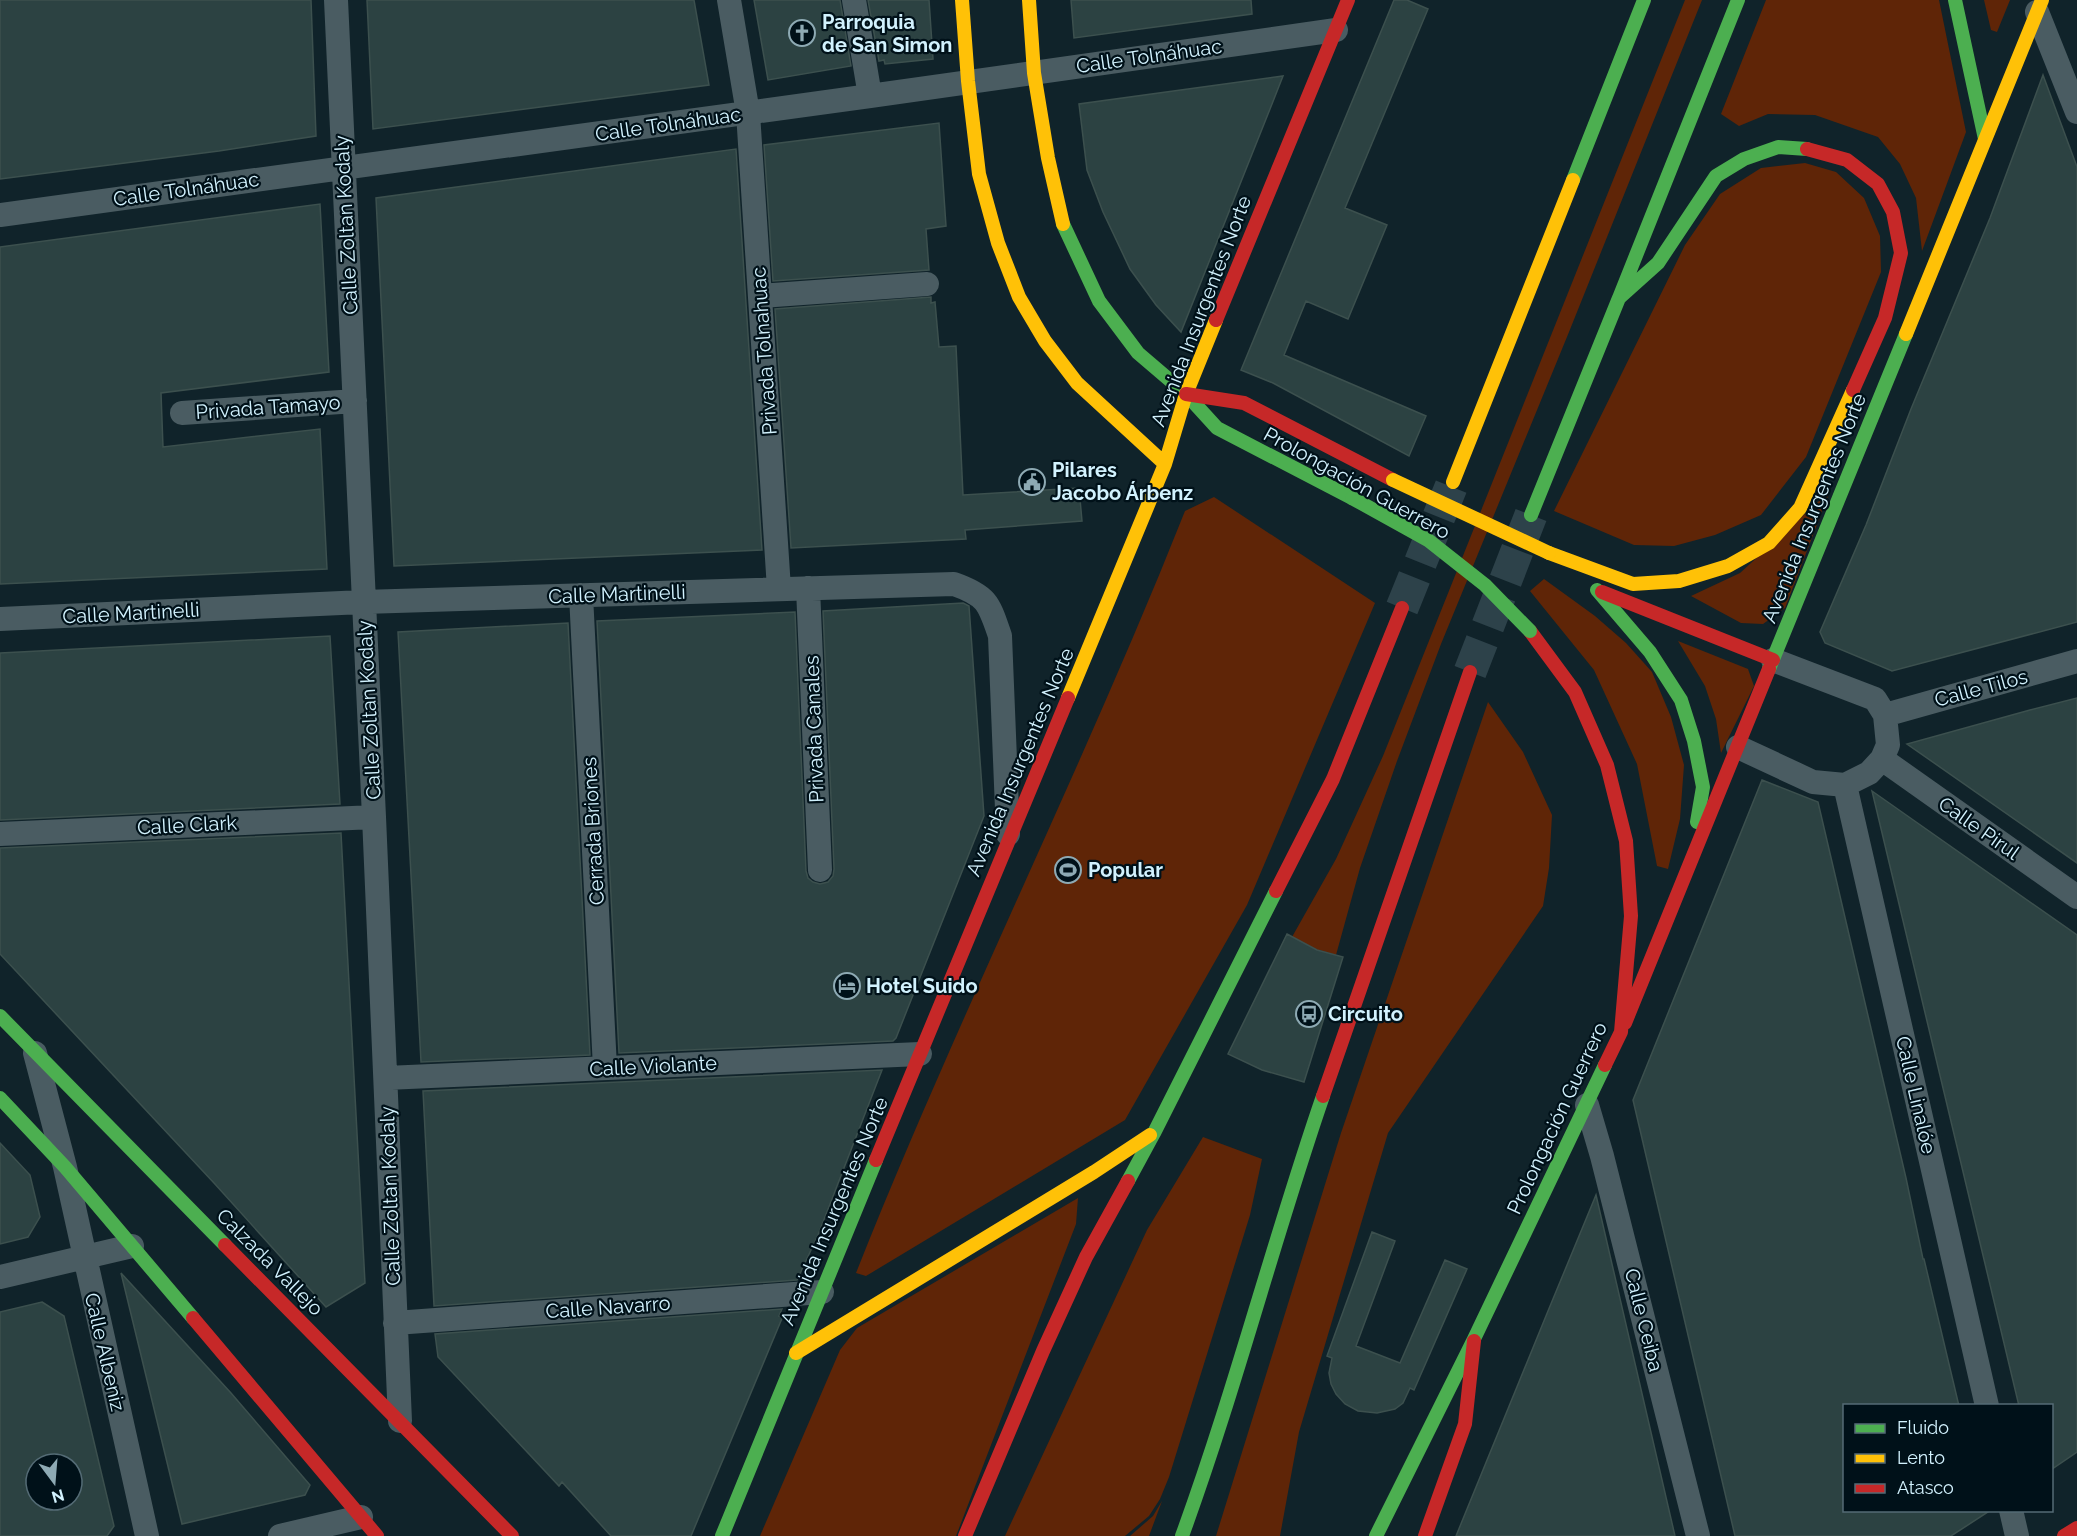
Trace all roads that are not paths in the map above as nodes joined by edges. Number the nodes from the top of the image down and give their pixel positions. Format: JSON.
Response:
{"nodes":[{"id":1,"x":336,"y":0,"type":"edge"},
{"id":2,"x":729,"y":0,"type":"edge"},
{"id":3,"x":854,"y":0,"type":"edge"},
{"id":4,"x":962,"y":0,"type":"edge"},
{"id":5,"x":1029,"y":0,"type":"edge"},
{"id":6,"x":1348,"y":0,"type":"edge"},
{"id":7,"x":1644,"y":0,"type":"edge"},
{"id":8,"x":1738,"y":0,"type":"edge"},
{"id":9,"x":1955,"y":0,"type":"edge"},
{"id":10,"x":2040,"y":6,"type":"edge"},
{"id":11,"x":1336,"y":30,"type":"junction"},
{"id":12,"x":1034,"y":73,"type":"junction"},
{"id":13,"x":968,"y":81,"type":"junction"},
{"id":14,"x":870,"y":96,"type":"junction"},
{"id":15,"x":2077,"y":111,"type":"edge"},
{"id":16,"x":748,"y":112,"type":"junction"},
{"id":17,"x":1985,"y":139,"type":"junction"},
{"id":18,"x":343,"y":168,"type":"junction"},
{"id":19,"x":0,"y":215,"type":"edge"},
{"id":20,"x":927,"y":284,"type":"dead end"},
{"id":21,"x":760,"y":296,"type":"junction"},
{"id":22,"x":1619,"y":298,"type":"junction"},
{"id":23,"x":1186,"y":394,"type":"junction"},
{"id":24,"x":355,"y":401,"type":"junction"},
{"id":25,"x":182,"y":412,"type":"dead end"},
{"id":26,"x":1165,"y":464,"type":"junction"},
{"id":27,"x":1453,"y":483,"type":"tunnel mouth"},
{"id":28,"x":1531,"y":515,"type":"tunnel mouth"},
{"id":29,"x":1564,"y":560,"type":"junction"},
{"id":30,"x":808,"y":588,"type":"junction"},
{"id":31,"x":779,"y":589,"type":"junction"},
{"id":32,"x":1597,"y":590,"type":"junction"},
{"id":33,"x":581,"y":595,"type":"junction"},
{"id":34,"x":363,"y":602,"type":"junction"},
{"id":35,"x":1402,"y":608,"type":"tunnel mouth"},
{"id":36,"x":0,"y":619,"type":"edge"},
{"id":37,"x":1773,"y":660,"type":"junction"},
{"id":38,"x":2077,"y":661,"type":"edge"},
{"id":39,"x":1470,"y":672,"type":"tunnel mouth"},
{"id":40,"x":1885,"y":715,"type":"junction"},
{"id":41,"x":1738,"y":747,"type":"junction"},
{"id":42,"x":1882,"y":759,"type":"junction"},
{"id":43,"x":1845,"y":785,"type":"junction"},
{"id":44,"x":374,"y":817,"type":"junction"},
{"id":45,"x":0,"y":834,"type":"edge"},
{"id":46,"x":1008,"y":841,"type":"junction"},
{"id":47,"x":1691,"y":862,"type":"junction"},
{"id":48,"x":820,"y":870,"type":"dead end"},
{"id":49,"x":2077,"y":897,"type":"edge"},
{"id":50,"x":0,"y":1017,"type":"edge"},
{"id":51,"x":1622,"y":1032,"type":"junction"},
{"id":52,"x":35,"y":1053,"type":"junction"},
{"id":53,"x":920,"y":1054,"type":"junction"},
{"id":54,"x":605,"y":1068,"type":"junction"},
{"id":55,"x":386,"y":1078,"type":"junction"},
{"id":56,"x":0,"y":1098,"type":"edge"},
{"id":57,"x":1587,"y":1105,"type":"junction"},
{"id":58,"x":1154,"y":1133,"type":"junction"},
{"id":59,"x":64,"y":1167,"type":"junction"},
{"id":60,"x":132,"y":1246,"type":"junction"},
{"id":61,"x":84,"y":1257,"type":"junction"},
{"id":62,"x":0,"y":1277,"type":"edge"},
{"id":63,"x":822,"y":1292,"type":"junction"},
{"id":64,"x":395,"y":1323,"type":"junction"},
{"id":65,"x":1474,"y":1339,"type":"junction"},
{"id":66,"x":796,"y":1353,"type":"junction"},
{"id":67,"x":1987,"y":1404,"type":"edge"},
{"id":68,"x":400,"y":1421,"type":"junction"},
{"id":69,"x":2012,"y":1512,"type":"edge"},
{"id":70,"x":361,"y":1516,"type":"junction"},
{"id":71,"x":2077,"y":1528,"type":"edge"},
{"id":72,"x":147,"y":1536,"type":"edge"},
{"id":73,"x":280,"y":1536,"type":"edge"},
{"id":74,"x":377,"y":1536,"type":"edge"},
{"id":75,"x":512,"y":1536,"type":"edge"},
{"id":76,"x":722,"y":1536,"type":"edge"},
{"id":77,"x":965,"y":1536,"type":"edge"},
{"id":78,"x":1182,"y":1536,"type":"edge"},
{"id":79,"x":1376,"y":1536,"type":"edge"},
{"id":80,"x":1425,"y":1536,"type":"edge"},
{"id":81,"x":1698,"y":1536,"type":"edge"},
{"id":82,"x":2017,"y":1536,"type":"edge"},
{"id":83,"x":2064,"y":1536,"type":"edge"}],
"edges":[{"from":1,"to":18,"type":"street","name":"Calle Zoltan Kodaly"},
{"from":2,"to":16,"type":"street","name":"Privada Tolnahuac"},
{"from":3,"to":14,"type":"street"},
{"from":4,"to":13,"type":"main road"},
{"from":5,"to":12,"type":"main road","name":"Prolongación Guerrero"},
{"from":6,"to":11,"type":"main road","name":"Avenida Insurgentes Norte"},
{"from":7,"to":27,"type":"main road"},
{"from":8,"to":22,"type":"main road"},
{"from":9,"to":17,"type":"main road"},
{"from":10,"to":15,"type":"street"},
{"from":10,"to":17,"type":"main road","name":"Avenida Insurgentes Norte"},
{"from":11,"to":12,"type":"street","name":"Calle Tolnáhuac"},
{"from":11,"to":23,"type":"main road","name":"Avenida Insurgentes Norte"},
{"from":12,"to":13,"type":"street","name":"Calle Tolnáhuac"},
{"from":12,"to":23,"type":"main road","name":"Prolongación Guerrero"},
{"from":13,"to":14,"type":"street","name":"Calle Tolnáhuac"},
{"from":13,"to":26,"type":"main road"},
{"from":14,"to":16,"type":"street","name":"Calle Tolnáhuac"},
{"from":16,"to":18,"type":"street","name":"Calle Tolnáhuac"},
{"from":16,"to":21,"type":"street","name":"Privada Tolnahuac"},
{"from":17,"to":37,"type":"main road","name":"Avenida Insurgentes Norte"},
{"from":18,"to":19,"type":"street","name":"Calle Tolnáhuac"},
{"from":18,"to":24,"type":"street","name":"Calle Zoltan Kodaly"},
{"from":20,"to":21,"type":"street"},
{"from":21,"to":31,"type":"street","name":"Privada Tolnahuac"},
{"from":22,"to":28,"type":"main road"},
{"from":22,"to":29,"type":"main road"},
{"from":23,"to":26,"type":"main road","name":"Avenida Insurgentes Norte"},
{"from":23,"to":29,"type":"main road","bridge":true},
{"from":23,"to":51,"type":"main road","name":"Prolongación Guerrero","bridge":true},
{"from":24,"to":25,"type":"street","name":"Privada Tamayo"},
{"from":24,"to":34,"type":"street","name":"Calle Zoltan Kodaly"},
{"from":26,"to":46,"type":"main road","name":"Avenida Insurgentes Norte"},
{"from":29,"to":32,"type":"main road"},
{"from":30,"to":31,"type":"street","name":"Calle Martinelli"},
{"from":30,"to":46,"type":"street","name":"Calle Martinelli"},
{"from":30,"to":48,"type":"street","name":"Privada Canales"},
{"from":31,"to":33,"type":"street","name":"Calle Martinelli"},
{"from":32,"to":37,"type":"main road"},
{"from":32,"to":47,"type":"main road"},
{"from":33,"to":34,"type":"street","name":"Calle Martinelli"},
{"from":33,"to":54,"type":"street","name":"Cerrada Briones"},
{"from":34,"to":36,"type":"street","name":"Calle Martinelli"},
{"from":34,"to":44,"type":"street","name":"Calle Zoltan Kodaly"},
{"from":35,"to":58,"type":"main road"},
{"from":37,"to":40,"type":"street"},
{"from":37,"to":41,"type":"main road","name":"Avenida Insurgentes Norte"},
{"from":38,"to":40,"type":"street","name":"Calle Tilos"},
{"from":39,"to":78,"type":"main road"},
{"from":40,"to":42,"type":"street"},
{"from":41,"to":43,"type":"street"},
{"from":41,"to":47,"type":"main road","name":"Avenida Insurgentes Norte"},
{"from":42,"to":43,"type":"street"},
{"from":42,"to":49,"type":"street","name":"Calle Pirul"},
{"from":43,"to":67,"type":"street","name":"Calle Linalóe"},
{"from":44,"to":45,"type":"street","name":"Calle Clark"},
{"from":44,"to":55,"type":"street","name":"Calle Zoltan Kodaly"},
{"from":46,"to":53,"type":"main road","name":"Avenida Insurgentes Norte"},
{"from":47,"to":51,"type":"main road","name":"Avenida Insurgentes Norte"},
{"from":50,"to":52,"type":"main road","name":"Calzada Vallejo"},
{"from":51,"to":57,"type":"main road","name":"Prolongación Guerrero"},
{"from":52,"to":59,"type":"street","name":"Calle Albeniz"},
{"from":52,"to":68,"type":"main road","name":"Calzada Vallejo"},
{"from":53,"to":54,"type":"street","name":"Calle Violante"},
{"from":53,"to":63,"type":"main road","name":"Avenida Insurgentes Norte"},
{"from":54,"to":55,"type":"street","name":"Calle Violante"},
{"from":55,"to":64,"type":"street","name":"Calle Zoltan Kodaly"},
{"from":56,"to":59,"type":"main road"},
{"from":57,"to":65,"type":"main road","name":"Prolongación Guerrero"},
{"from":57,"to":81,"type":"street","name":"Calle Ceiba"},
{"from":58,"to":66,"type":"main road"},
{"from":58,"to":77,"type":"main road"},
{"from":59,"to":60,"type":"main road"},
{"from":59,"to":61,"type":"street","name":"Calle Albeniz"},
{"from":60,"to":61,"type":"street"},
{"from":60,"to":70,"type":"main road"},
{"from":61,"to":62,"type":"street"},
{"from":61,"to":72,"type":"street","name":"Calle Albeniz"},
{"from":63,"to":64,"type":"street","name":"Calle Navarro"},
{"from":63,"to":66,"type":"main road","name":"Avenida Insurgentes Norte"},
{"from":64,"to":68,"type":"street","name":"Calle Zoltan Kodaly"},
{"from":65,"to":79,"type":"main road","name":"Prolongación Guerrero"},
{"from":65,"to":80,"type":"main road"},
{"from":66,"to":76,"type":"main road","name":"Avenida Insurgentes Norte"},
{"from":68,"to":75,"type":"main road","name":"Calzada Vallejo"},
{"from":69,"to":82,"type":"street"},
{"from":70,"to":73,"type":"street"},
{"from":70,"to":74,"type":"main road"},
{"from":71,"to":83,"type":"main road"}]}
